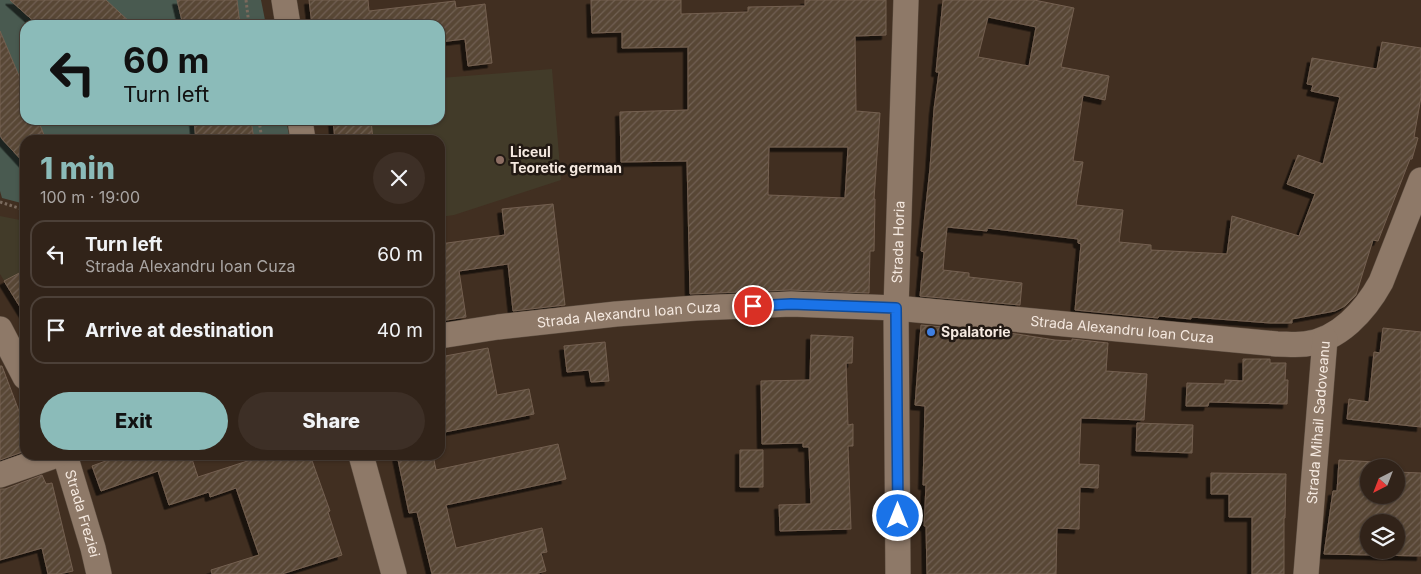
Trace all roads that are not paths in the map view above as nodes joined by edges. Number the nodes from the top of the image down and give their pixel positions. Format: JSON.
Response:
{"nodes":[{"id":1,"x":284,"y":0,"type":"edge"},
{"id":2,"x":906,"y":0,"type":"edge"},
{"id":3,"x":287,"y":20,"type":"edge"},
{"id":4,"x":1421,"y":180,"type":"edge"},
{"id":5,"x":896,"y":308,"type":"junction"},
{"id":6,"x":0,"y":329,"type":"edge"},
{"id":7,"x":445,"y":335,"type":"edge"},
{"id":8,"x":1326,"y":339,"type":"junction"},
{"id":9,"x":20,"y":367,"type":"edge"},
{"id":10,"x":43,"y":460,"type":"edge"},
{"id":11,"x":67,"y":460,"type":"edge"},
{"id":12,"x":362,"y":460,"type":"edge"},
{"id":13,"x":0,"y":475,"type":"edge"},
{"id":14,"x":99,"y":574,"type":"edge"},
{"id":15,"x":394,"y":574,"type":"edge"},
{"id":16,"x":898,"y":574,"type":"edge"},
{"id":17,"x":1306,"y":574,"type":"edge"}],
"edges":[{"from":1,"to":3,"type":"street"},
{"from":2,"to":5,"type":"street","name":"Strada Horia"},
{"from":4,"to":8,"type":"street","name":"Strada Mihail Sadoveanu"},
{"from":5,"to":7,"type":"street","name":"Strada Alexandru Ioan Cuza"},
{"from":5,"to":8,"type":"street","name":"Strada Alexandru Ioan Cuza"},
{"from":5,"to":16,"type":"street","name":"Strada Horia"},
{"from":6,"to":9,"type":"street"},
{"from":8,"to":17,"type":"street","name":"Strada Mihail Sadoveanu"},
{"from":10,"to":13,"type":"street"},
{"from":11,"to":14,"type":"street","name":"Strada Freziei"},
{"from":12,"to":15,"type":"street"}]}
